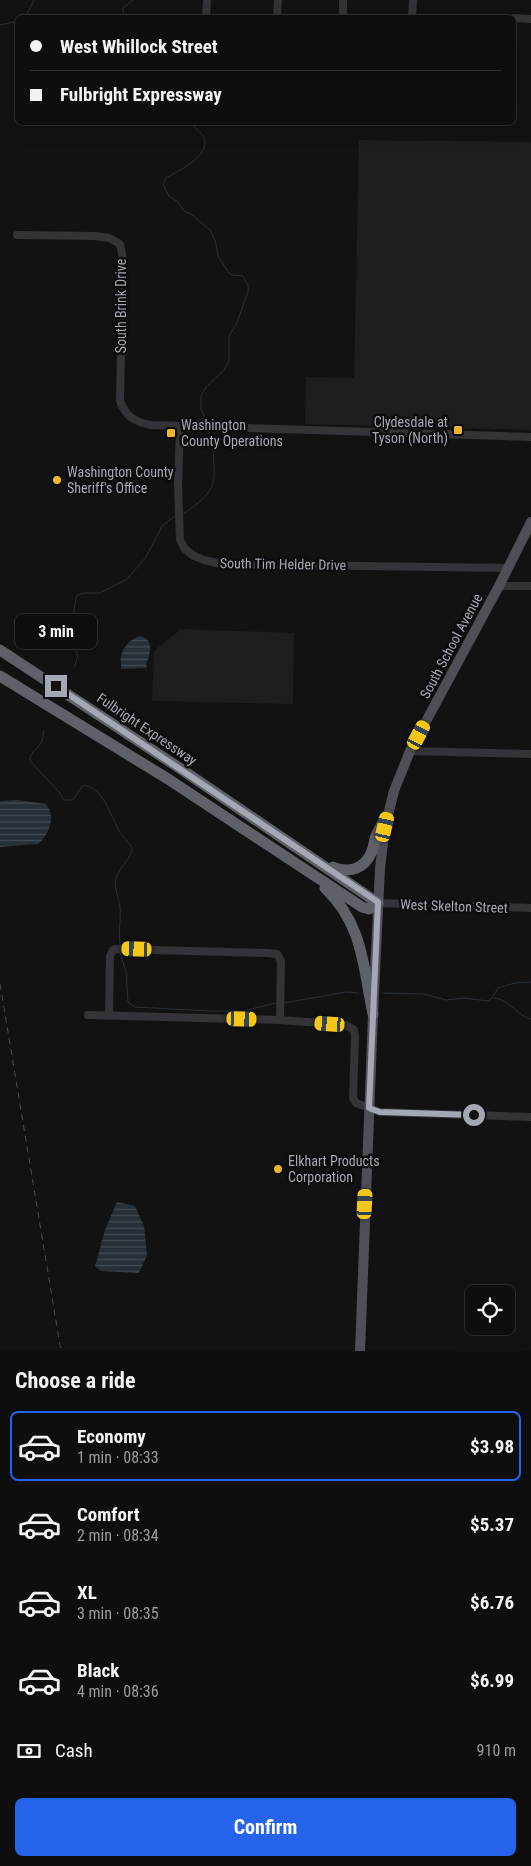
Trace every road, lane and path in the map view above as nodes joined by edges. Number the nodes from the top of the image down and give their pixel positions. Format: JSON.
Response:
{"nodes":[{"id":1,"x":207,"y":0,"type":"edge"},
{"id":2,"x":278,"y":0,"type":"edge"},
{"id":3,"x":344,"y":0,"type":"edge"},
{"id":4,"x":413,"y":0,"type":"edge"},
{"id":5,"x":206,"y":15,"type":"edge"},
{"id":6,"x":277,"y":15,"type":"edge"},
{"id":7,"x":343,"y":15,"type":"edge"},
{"id":8,"x":412,"y":15,"type":"edge"},
{"id":9,"x":516,"y":18,"type":"edge"},
{"id":10,"x":531,"y":19,"type":"edge"},
{"id":11,"x":17,"y":236,"type":"dead end"},
{"id":12,"x":180,"y":426,"type":"junction"},
{"id":13,"x":531,"y":437,"type":"edge"},
{"id":14,"x":531,"y":522,"type":"edge"},
{"id":15,"x":508,"y":568,"type":"junction"},
{"id":16,"x":499,"y":586,"type":"junction"},
{"id":17,"x":531,"y":586,"type":"edge"},
{"id":18,"x":0,"y":650,"type":"edge"},
{"id":19,"x":0,"y":676,"type":"edge"},
{"id":20,"x":410,"y":751,"type":"junction"},
{"id":21,"x":531,"y":754,"type":"edge"},
{"id":22,"x":387,"y":815,"type":"junction"},
{"id":23,"x":277,"y":833,"type":"junction"},
{"id":24,"x":303,"y":869,"type":"junction"},
{"id":25,"x":378,"y":902,"type":"junction"},
{"id":26,"x":531,"y":908,"type":"edge"},
{"id":27,"x":373,"y":1014,"type":"junction"},
{"id":28,"x":88,"y":1015,"type":"dead end"},
{"id":29,"x":109,"y":1015,"type":"junction"},
{"id":30,"x":280,"y":1020,"type":"junction"},
{"id":31,"x":369,"y":1108,"type":"junction"},
{"id":32,"x":531,"y":1117,"type":"edge"},
{"id":33,"x":360,"y":1351,"type":"edge"}],
"edges":[{"from":1,"to":5,"type":"street"},
{"from":2,"to":6,"type":"street"},
{"from":3,"to":7,"type":"street"},
{"from":4,"to":8,"type":"street"},
{"from":9,"to":10,"type":"street"},
{"from":11,"to":12,"type":"street","name":"South Brink Drive"},
{"from":12,"to":13,"type":"street"},
{"from":12,"to":15,"type":"street","name":"South Tim Helder Drive"},
{"from":14,"to":15,"type":"main road","name":"South School Avenue"},
{"from":15,"to":16,"type":"main road","name":"South School Avenue"},
{"from":16,"to":17,"type":"street"},
{"from":16,"to":20,"type":"main road","name":"South School Avenue"},
{"from":18,"to":23,"type":"highway","name":"Fulbright Expressway"},
{"from":19,"to":24,"type":"highway"},
{"from":20,"to":21,"type":"street"},
{"from":20,"to":22,"type":"main road","name":"South School Avenue"},
{"from":22,"to":23,"type":"highway"},
{"from":22,"to":25,"type":"main road","name":"South School Avenue"},
{"from":23,"to":25,"type":"highway"},
{"from":24,"to":25,"type":"highway"},
{"from":24,"to":27,"type":"highway"},
{"from":25,"to":26,"type":"street","name":"West Skelton Street"},
{"from":25,"to":27,"type":"main road","name":"South School Avenue"},
{"from":27,"to":31,"type":"main road","name":"South School Avenue"},
{"from":28,"to":29,"type":"street"},
{"from":29,"to":30,"type":"street"},
{"from":29,"to":30,"type":"street"},
{"from":30,"to":31,"type":"street"},
{"from":31,"to":32,"type":"street"},
{"from":31,"to":33,"type":"main road","name":"South School Avenue"}]}
